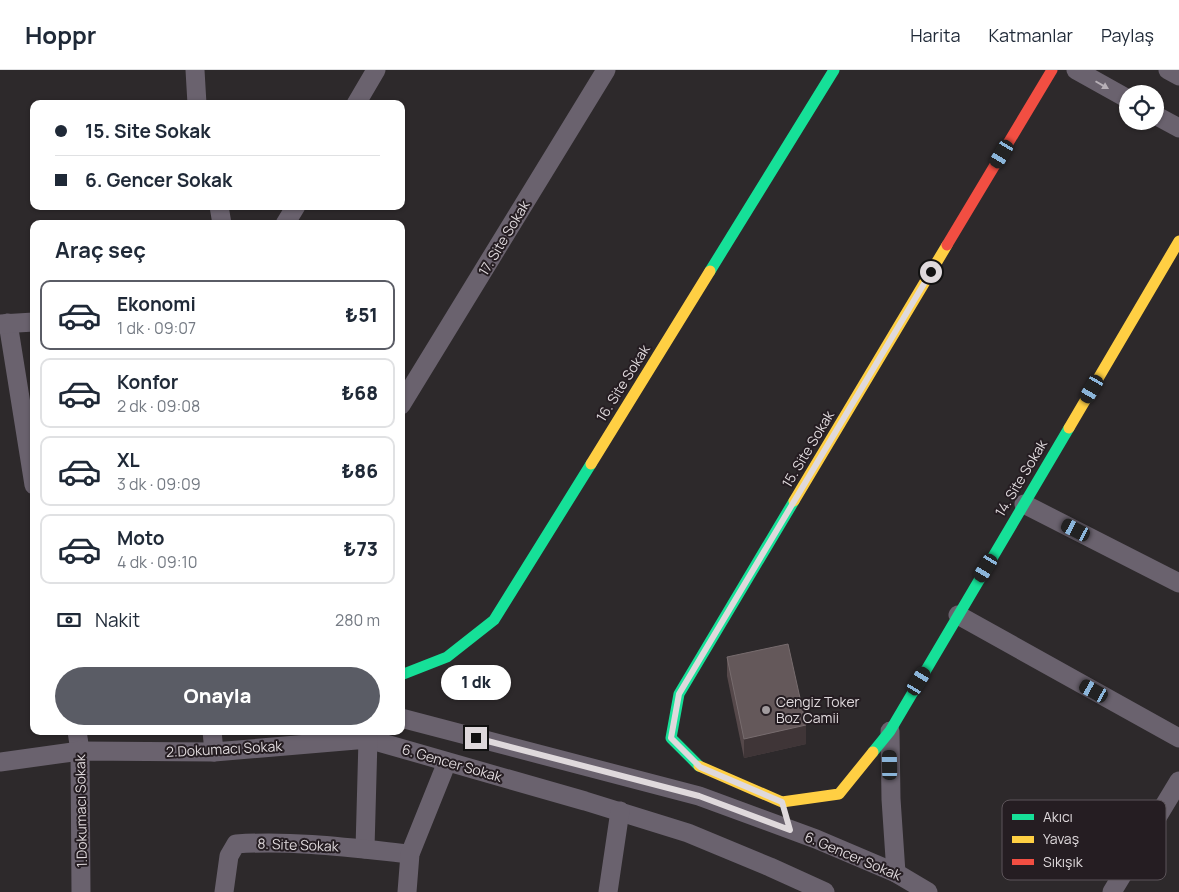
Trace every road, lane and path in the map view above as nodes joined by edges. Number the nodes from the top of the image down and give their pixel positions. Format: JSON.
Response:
{"nodes":[{"id":1,"x":195,"y":70,"type":"edge"},
{"id":2,"x":376,"y":70,"type":"edge"},
{"id":3,"x":606,"y":70,"type":"edge"},
{"id":4,"x":834,"y":70,"type":"edge"},
{"id":5,"x":1052,"y":70,"type":"edge"},
{"id":6,"x":1076,"y":70,"type":"edge"},
{"id":7,"x":1168,"y":70,"type":"edge"},
{"id":8,"x":1179,"y":76,"type":"edge"},
{"id":9,"x":1119,"y":94,"type":"edge"},
{"id":10,"x":198,"y":100,"type":"edge"},
{"id":11,"x":358,"y":100,"type":"edge"},
{"id":12,"x":1164,"y":120,"type":"edge"},
{"id":13,"x":1179,"y":128,"type":"edge"},
{"id":14,"x":1179,"y":241,"type":"edge"},
{"id":15,"x":30,"y":322,"type":"edge"},
{"id":16,"x":4,"y":324,"type":"edge"},
{"id":17,"x":405,"y":398,"type":"edge"},
{"id":18,"x":30,"y":463,"type":"edge"},
{"id":19,"x":1024,"y":504,"type":"junction"},
{"id":20,"x":1179,"y":583,"type":"edge"},
{"id":21,"x":958,"y":615,"type":"junction"},
{"id":22,"x":405,"y":673,"type":"edge"},
{"id":23,"x":405,"y":719,"type":"edge"},
{"id":24,"x":890,"y":731,"type":"junction"},
{"id":25,"x":77,"y":735,"type":"edge"},
{"id":26,"x":212,"y":735,"type":"edge"},
{"id":27,"x":366,"y":735,"type":"edge"},
{"id":28,"x":1179,"y":738,"type":"edge"},
{"id":29,"x":80,"y":752,"type":"junction"},
{"id":30,"x":214,"y":752,"type":"junction"},
{"id":31,"x":0,"y":762,"type":"edge"},
{"id":32,"x":447,"y":762,"type":"junction"},
{"id":33,"x":1179,"y":781,"type":"edge"},
{"id":34,"x":782,"y":802,"type":"junction"},
{"id":35,"x":1166,"y":803,"type":"edge"},
{"id":36,"x":620,"y":811,"type":"junction"},
{"id":37,"x":790,"y":830,"type":"junction"},
{"id":38,"x":364,"y":849,"type":"junction"},
{"id":39,"x":410,"y":854,"type":"junction"},
{"id":40,"x":896,"y":873,"type":"junction"},
{"id":41,"x":1119,"y":880,"type":"edge"},
{"id":42,"x":815,"y":890,"type":"edge"},
{"id":43,"x":81,"y":892,"type":"edge"},
{"id":44,"x":224,"y":892,"type":"edge"},
{"id":45,"x":408,"y":892,"type":"edge"},
{"id":46,"x":608,"y":892,"type":"edge"},
{"id":47,"x":928,"y":892,"type":"edge"},
{"id":48,"x":1112,"y":892,"type":"edge"}],
"edges":[{"from":1,"to":10,"type":"street"},
{"from":2,"to":11,"type":"street"},
{"from":3,"to":17,"type":"street","name":"17. Site Sokak"},
{"from":4,"to":22,"type":"street","name":"16. Site Sokak"},
{"from":5,"to":34,"type":"street","name":"15. Site Sokak"},
{"from":6,"to":9,"type":"street","one_way":true},
{"from":7,"to":8,"type":"street"},
{"from":12,"to":13,"type":"street"},
{"from":14,"to":19,"type":"street","name":"14. Site Sokak"},
{"from":15,"to":16,"type":"street"},
{"from":16,"to":18,"type":"street"},
{"from":19,"to":20,"type":"street"},
{"from":19,"to":21,"type":"street","name":"14. Site Sokak"},
{"from":21,"to":24,"type":"street","name":"14. Site Sokak"},
{"from":21,"to":28,"type":"street"},
{"from":23,"to":37,"type":"street","name":"6. Gencer Sokak"},
{"from":24,"to":34,"type":"street","name":"14. Site Sokak"},
{"from":24,"to":40,"type":"street"},
{"from":25,"to":29,"type":"street","name":"1.Dokumacı Sokak"},
{"from":26,"to":30,"type":"street"},
{"from":27,"to":30,"type":"street","name":"2.Dokumacı Sokak"},
{"from":27,"to":32,"type":"street","name":"6. Gencer Sokak"},
{"from":27,"to":38,"type":"street"},
{"from":29,"to":30,"type":"street","name":"2.Dokumacı Sokak"},
{"from":29,"to":31,"type":"street","name":"2.Dokumacı Sokak"},
{"from":29,"to":43,"type":"street","name":"1.Dokumacı Sokak"},
{"from":32,"to":36,"type":"street","name":"6. Gencer Sokak"},
{"from":32,"to":39,"type":"street"},
{"from":33,"to":35,"type":"street"},
{"from":34,"to":37,"type":"street"},
{"from":36,"to":42,"type":"street","name":"6. Gencer Sokak"},
{"from":36,"to":46,"type":"street"},
{"from":37,"to":40,"type":"street","name":"6. Gencer Sokak"},
{"from":38,"to":39,"type":"street","name":"8. Site Sokak"},
{"from":38,"to":44,"type":"street","name":"8. Site Sokak"},
{"from":39,"to":45,"type":"street"},
{"from":40,"to":47,"type":"street","name":"6. Gencer Sokak"},
{"from":41,"to":48,"type":"street"}]}
